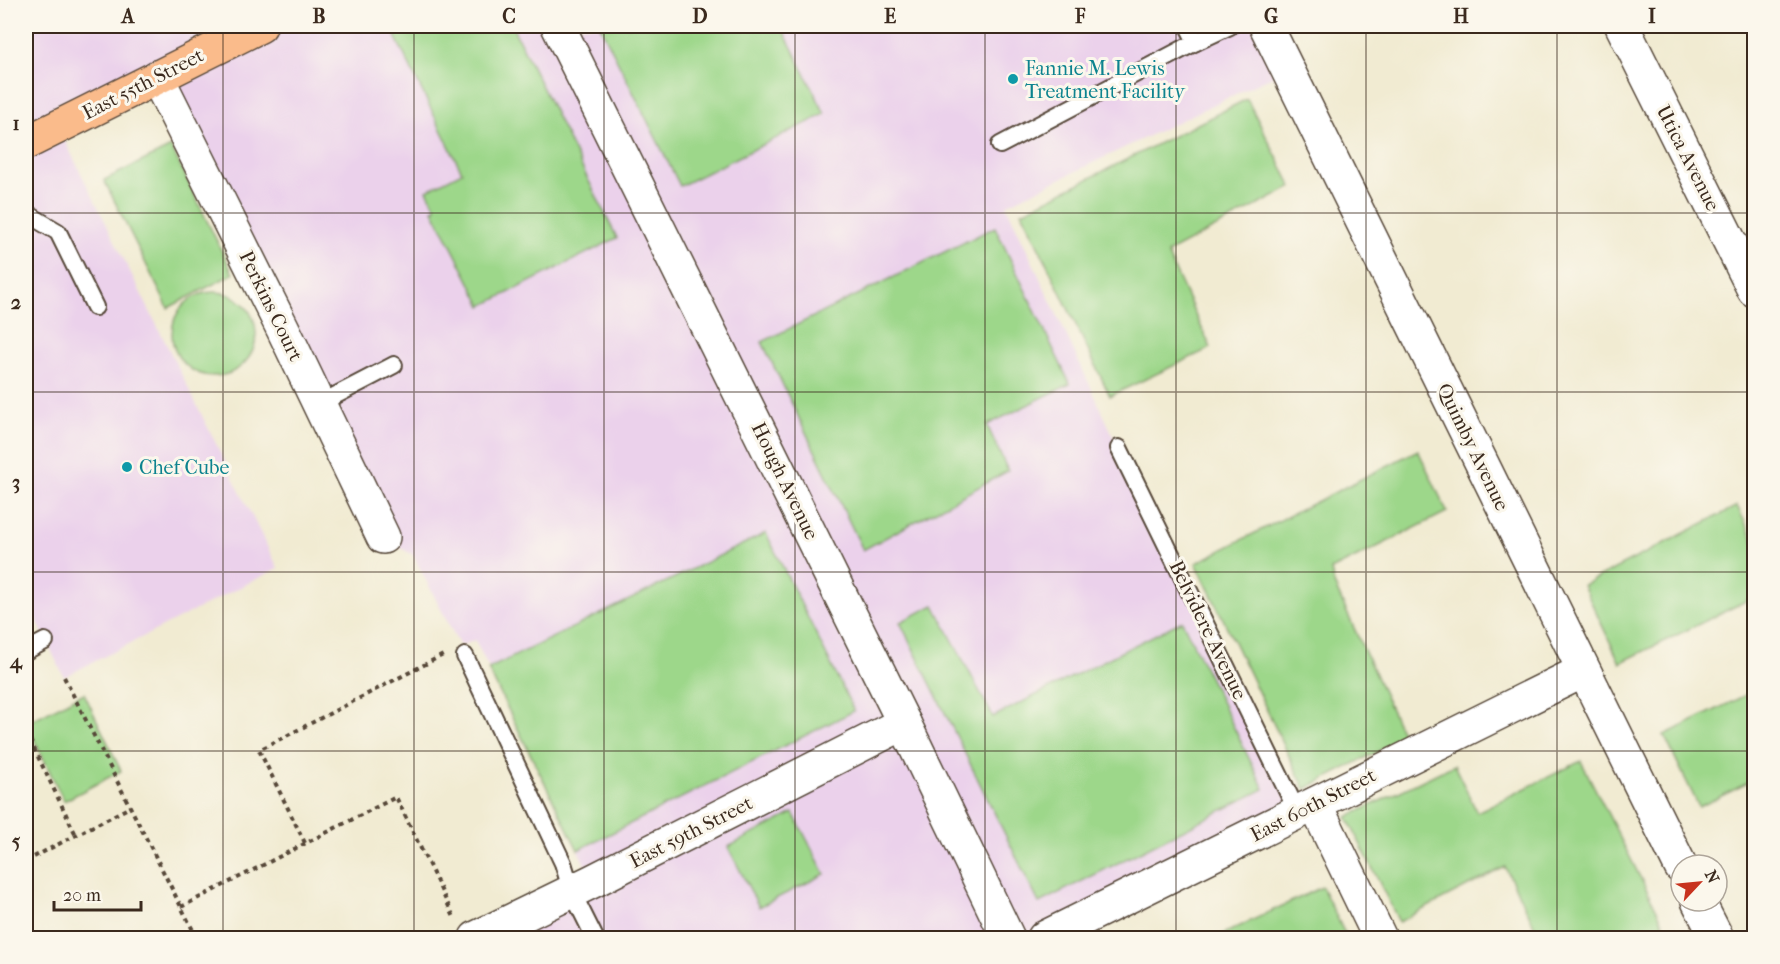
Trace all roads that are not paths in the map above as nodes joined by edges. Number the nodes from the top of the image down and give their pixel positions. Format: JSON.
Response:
{"nodes":[{"id":1,"x":260,"y":26,"type":"edge"},
{"id":2,"x":558,"y":26,"type":"edge"},
{"id":3,"x":1188,"y":26,"type":"edge"},
{"id":4,"x":1230,"y":26,"type":"edge"},
{"id":5,"x":1266,"y":26,"type":"edge"},
{"id":6,"x":1622,"y":26,"type":"edge"},
{"id":7,"x":1196,"y":42,"type":"junction"},
{"id":8,"x":157,"y":77,"type":"junction"},
{"id":9,"x":26,"y":143,"type":"edge"},
{"id":10,"x":1000,"y":145,"type":"dead end"},
{"id":11,"x":30,"y":221,"type":"edge"},
{"id":12,"x":1755,"y":290,"type":"edge"},
{"id":13,"x":95,"y":307,"type":"dead end"},
{"id":14,"x":394,"y":365,"type":"dead end"},
{"id":15,"x":319,"y":404,"type":"junction"},
{"id":16,"x":1119,"y":448,"type":"dead end"},
{"id":17,"x":383,"y":537,"type":"dead end"},
{"id":18,"x":45,"y":641,"type":"dead end"},
{"id":19,"x":26,"y":651,"type":"edge"},
{"id":20,"x":457,"y":654,"type":"road end"},
{"id":21,"x":1583,"y":671,"type":"junction"},
{"id":22,"x":904,"y":723,"type":"junction"},
{"id":23,"x":1306,"y":808,"type":"junction"},
{"id":24,"x":1674,"y":853,"type":"edge"},
{"id":25,"x":572,"y":892,"type":"junction"},
{"id":26,"x":1704,"y":913,"type":"edge"},
{"id":27,"x":466,"y":929,"type":"edge"},
{"id":28,"x":595,"y":939,"type":"edge"},
{"id":29,"x":1008,"y":939,"type":"edge"},
{"id":30,"x":1044,"y":939,"type":"edge"},
{"id":31,"x":1380,"y":939,"type":"edge"},
{"id":32,"x":1717,"y":939,"type":"edge"}],
"edges":[{"from":1,"to":8,"type":"main road","name":"East 55th Street"},
{"from":2,"to":22,"type":"street","name":"Hough Avenue"},
{"from":3,"to":7,"type":"lane"},
{"from":4,"to":7,"type":"lane"},
{"from":5,"to":21,"type":"street","name":"Quimby Avenue"},
{"from":6,"to":12,"type":"street","name":"Utica Avenue"},
{"from":7,"to":10,"type":"lane"},
{"from":8,"to":9,"type":"main road","name":"East 55th Street"},
{"from":8,"to":15,"type":"street","name":"Perkins Court"},
{"from":11,"to":13,"type":"lane"},
{"from":14,"to":15,"type":"lane"},
{"from":15,"to":17,"type":"street","name":"Perkins Court"},
{"from":16,"to":23,"type":"lane","name":"Belvidere Avenue"},
{"from":18,"to":19,"type":"lane"},
{"from":20,"to":25,"type":"lane"},
{"from":21,"to":23,"type":"street","name":"East 60th Street"},
{"from":21,"to":24,"type":"street","name":"Quimby Avenue"},
{"from":22,"to":25,"type":"street","name":"East 59th Street"},
{"from":22,"to":29,"type":"street","name":"Hough Avenue"},
{"from":23,"to":30,"type":"street","name":"East 60th Street"},
{"from":23,"to":31,"type":"street","name":"Belvidere Avenue"},
{"from":25,"to":27,"type":"street","name":"East 59th Street"},
{"from":25,"to":28,"type":"lane"},
{"from":26,"to":32,"type":"street"}]}
